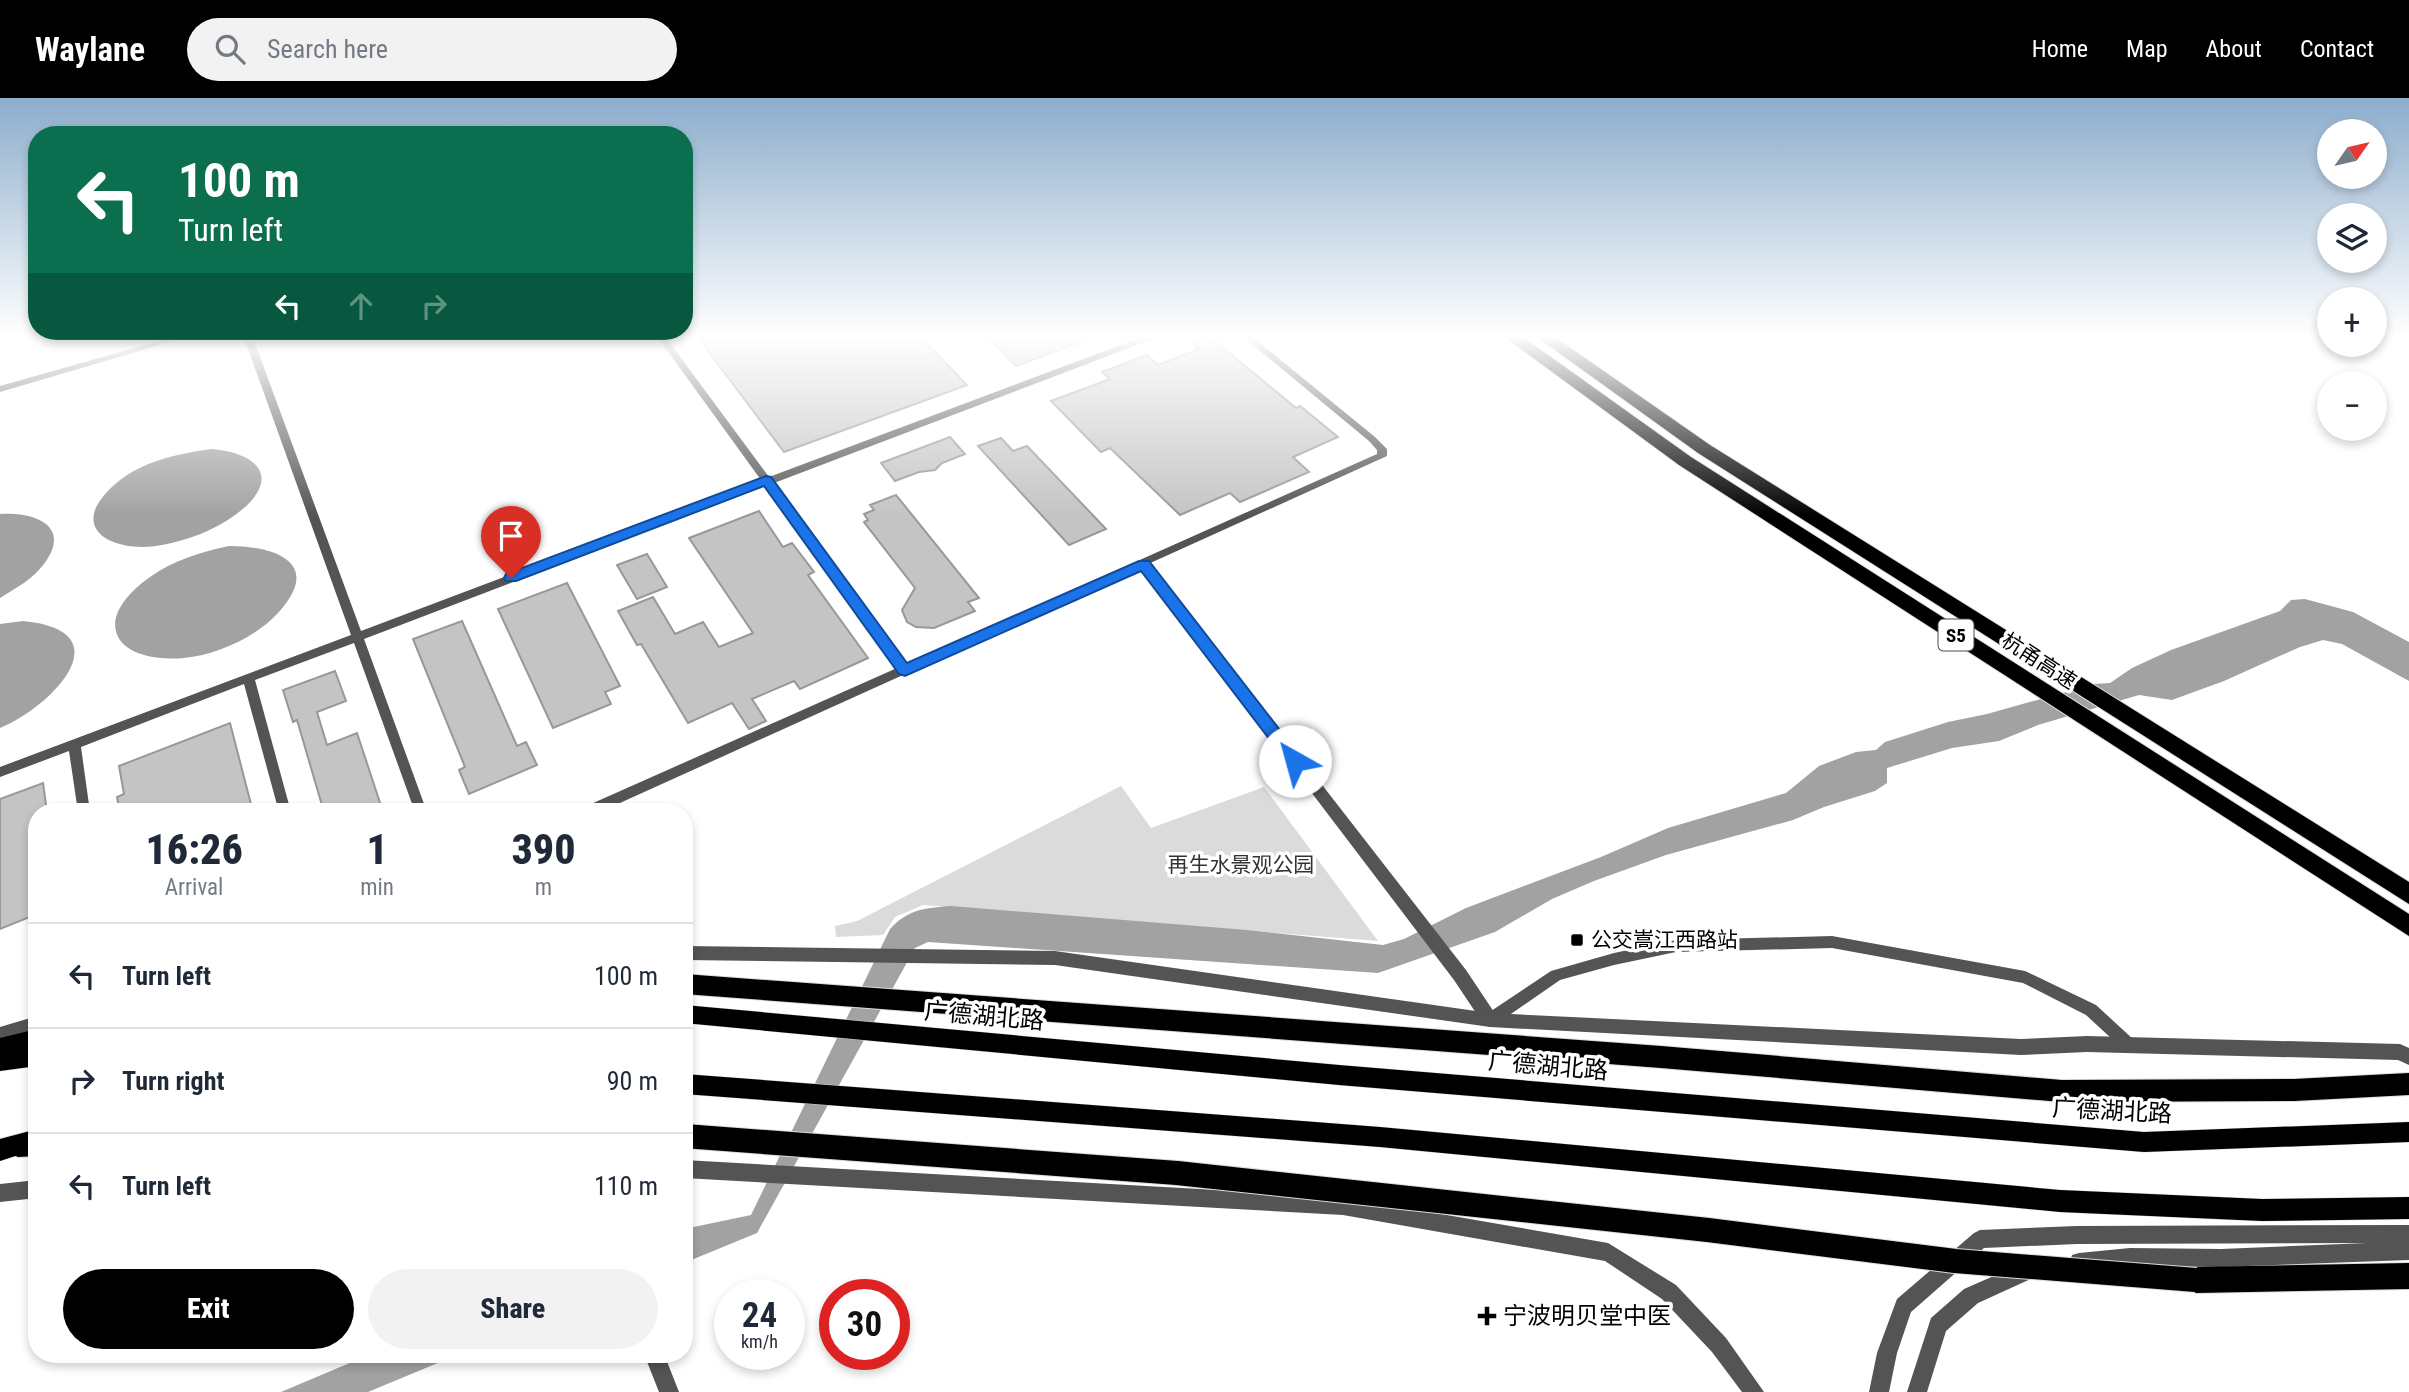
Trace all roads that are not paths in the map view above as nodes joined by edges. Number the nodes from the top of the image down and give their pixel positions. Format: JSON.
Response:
{"nodes":[{"id":1,"x":269,"y":395,"type":"edge"},
{"id":2,"x":704,"y":395,"type":"edge"},
{"id":3,"x":993,"y":395,"type":"edge"},
{"id":4,"x":1319,"y":395,"type":"edge"},
{"id":5,"x":1594,"y":395,"type":"edge"},
{"id":6,"x":1628,"y":395,"type":"edge"},
{"id":7,"x":766,"y":480,"type":"junction"},
{"id":8,"x":1144,"y":564,"type":"junction"},
{"id":9,"x":358,"y":636,"type":"junction"},
{"id":10,"x":905,"y":670,"type":"junction"},
{"id":11,"x":248,"y":678,"type":"junction"},
{"id":12,"x":74,"y":744,"type":"junction"},
{"id":13,"x":0,"y":772,"type":"edge"},
{"id":14,"x":84,"y":803,"type":"edge"},
{"id":15,"x":283,"y":803,"type":"edge"},
{"id":16,"x":418,"y":803,"type":"edge"},
{"id":17,"x":607,"y":803,"type":"edge"},
{"id":18,"x":2409,"y":894,"type":"edge"},
{"id":19,"x":2409,"y":926,"type":"edge"},
{"id":20,"x":693,"y":953,"type":"edge"},
{"id":21,"x":693,"y":985,"type":"edge"},
{"id":22,"x":693,"y":1015,"type":"edge"},
{"id":23,"x":1490,"y":1020,"type":"junction"},
{"id":24,"x":28,"y":1026,"type":"edge"},
{"id":25,"x":0,"y":1035,"type":"edge"},
{"id":26,"x":28,"y":1041,"type":"edge"},
{"id":27,"x":2129,"y":1045,"type":"junction"},
{"id":28,"x":0,"y":1048,"type":"edge"},
{"id":29,"x":28,"y":1057,"type":"edge"},
{"id":30,"x":2409,"y":1057,"type":"edge"},
{"id":31,"x":0,"y":1061,"type":"edge"},
{"id":32,"x":2409,"y":1084,"type":"edge"},
{"id":33,"x":693,"y":1085,"type":"edge"},
{"id":34,"x":2409,"y":1132,"type":"edge"},
{"id":35,"x":693,"y":1137,"type":"edge"},
{"id":36,"x":693,"y":1170,"type":"edge"},
{"id":37,"x":28,"y":1190,"type":"edge"},
{"id":38,"x":0,"y":1193,"type":"edge"},
{"id":39,"x":2409,"y":1208,"type":"edge"},
{"id":40,"x":2409,"y":1234,"type":"edge"},
{"id":41,"x":2409,"y":1251,"type":"edge"},
{"id":42,"x":2409,"y":1276,"type":"edge"},
{"id":43,"x":658,"y":1363,"type":"edge"},
{"id":44,"x":669,"y":1392,"type":"edge"},
{"id":45,"x":1754,"y":1392,"type":"edge"},
{"id":46,"x":1879,"y":1392,"type":"edge"},
{"id":47,"x":1917,"y":1392,"type":"edge"}],
"edges":[{"from":1,"to":9,"type":"lane"},
{"from":2,"to":7,"type":"lane"},
{"from":3,"to":7,"type":"lane"},
{"from":4,"to":8,"type":"lane"},
{"from":5,"to":19,"type":"highway","name":"杭甬高速","number":"S5"},
{"from":6,"to":18,"type":"highway","name":"杭甬高速","number":"S5"},
{"from":7,"to":9,"type":"lane"},
{"from":7,"to":10,"type":"lane"},
{"from":8,"to":10,"type":"lane"},
{"from":8,"to":23,"type":"street"},
{"from":9,"to":11,"type":"lane"},
{"from":9,"to":16,"type":"lane"},
{"from":10,"to":17,"type":"lane"},
{"from":11,"to":12,"type":"lane"},
{"from":11,"to":15,"type":"lane"},
{"from":12,"to":13,"type":"lane"},
{"from":12,"to":14,"type":"lane"},
{"from":20,"to":23,"type":"street"},
{"from":21,"to":32,"type":"highway"},
{"from":22,"to":34,"type":"main road","name":"广德湖北路"},
{"from":23,"to":27,"type":"street"},
{"from":23,"to":27,"type":"lane"},
{"from":24,"to":25,"type":"street"},
{"from":26,"to":28,"type":"highway"},
{"from":27,"to":30,"type":"street"},
{"from":29,"to":31,"type":"main road"},
{"from":33,"to":39,"type":"main road"},
{"from":35,"to":42,"type":"highway","bridge":true},
{"from":36,"to":45,"type":"street"},
{"from":37,"to":38,"type":"street"},
{"from":40,"to":46,"type":"street"},
{"from":41,"to":47,"type":"street"},
{"from":43,"to":44,"type":"street"}]}
